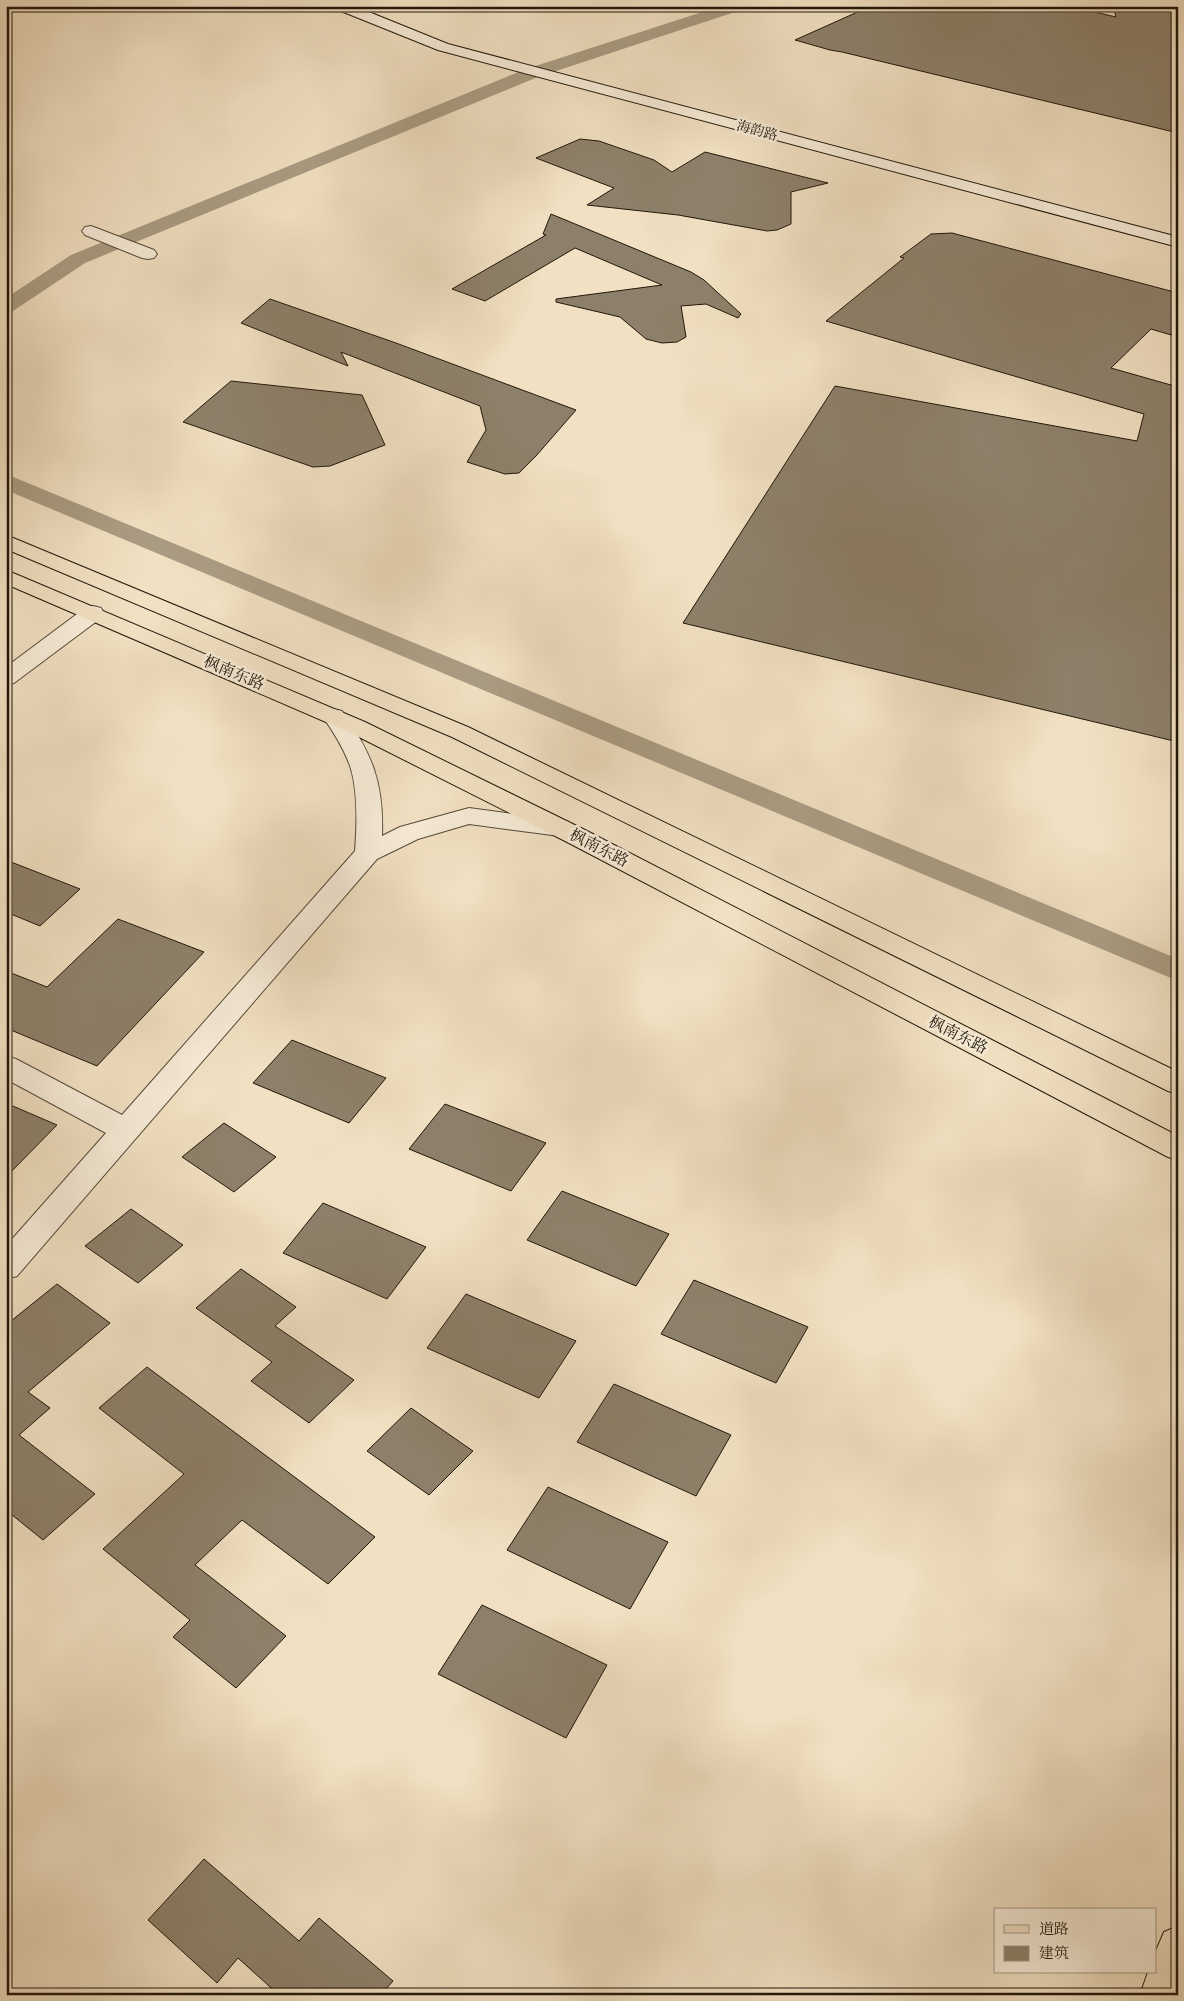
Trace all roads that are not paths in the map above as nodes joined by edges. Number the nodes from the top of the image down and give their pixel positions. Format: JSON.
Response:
{"nodes":[{"id":1,"x":342,"y":6,"type":"edge"},
{"id":2,"x":91,"y":231,"type":"dead end"},
{"id":3,"x":1178,"y":242,"type":"edge"},
{"id":4,"x":148,"y":254,"type":"dead end"},
{"id":5,"x":6,"y":542,"type":"edge"},
{"id":6,"x":6,"y":576,"type":"edge"},
{"id":7,"x":93,"y":613,"type":"junction"},
{"id":8,"x":6,"y":678,"type":"edge"},
{"id":9,"x":334,"y":716,"type":"junction"},
{"id":10,"x":560,"y":828,"type":"junction"},
{"id":11,"x":368,"y":853,"type":"junction"},
{"id":12,"x":6,"y":1066,"type":"edge"},
{"id":13,"x":1178,"y":1084,"type":"edge"},
{"id":14,"x":126,"y":1130,"type":"junction"},
{"id":15,"x":1178,"y":1149,"type":"edge"},
{"id":16,"x":6,"y":1268,"type":"edge"},
{"id":17,"x":1178,"y":1946,"type":"edge"},
{"id":18,"x":1160,"y":1995,"type":"edge"}],
"edges":[{"from":1,"to":3,"type":"main road","name":"海韵路"},
{"from":2,"to":4,"type":"main road"},
{"from":5,"to":13,"type":"main road","name":"枫南东路"},
{"from":6,"to":7,"type":"main road","name":"枫南东路"},
{"from":7,"to":8,"type":"main road"},
{"from":7,"to":9,"type":"main road","name":"枫南东路"},
{"from":9,"to":10,"type":"main road","name":"枫南东路"},
{"from":9,"to":11,"type":"main road"},
{"from":10,"to":11,"type":"main road"},
{"from":10,"to":15,"type":"main road","name":"枫南东路"},
{"from":11,"to":14,"type":"main road"},
{"from":12,"to":14,"type":"main road"},
{"from":14,"to":16,"type":"main road"},
{"from":17,"to":18,"type":"main road"}]}
